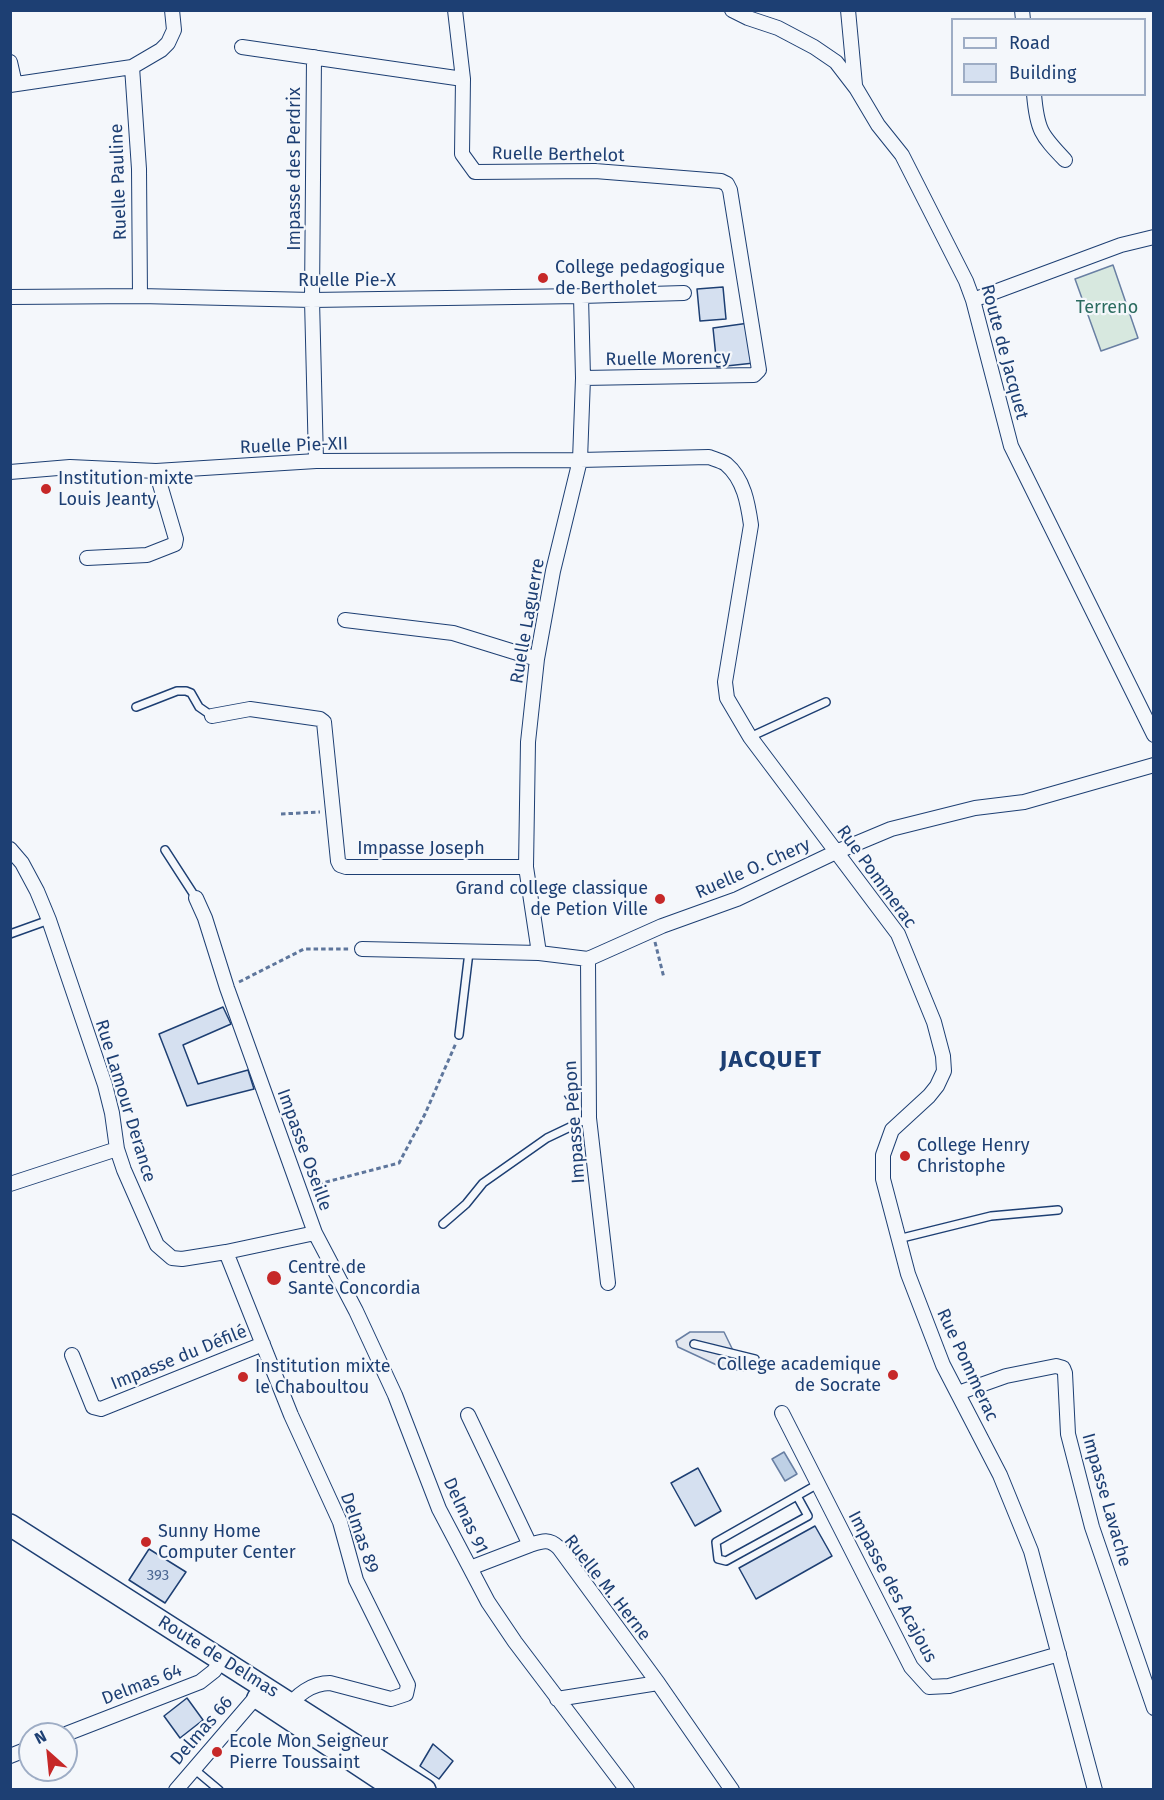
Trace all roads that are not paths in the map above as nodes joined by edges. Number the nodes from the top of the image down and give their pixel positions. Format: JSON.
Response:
{"nodes":[{"id":1,"x":172,"y":10,"type":"edge"},
{"id":2,"x":455,"y":10,"type":"edge"},
{"id":3,"x":732,"y":10,"type":"edge"},
{"id":4,"x":848,"y":10,"type":"edge"},
{"id":5,"x":242,"y":47,"type":"dead end"},
{"id":6,"x":314,"y":57,"type":"junction"},
{"id":7,"x":10,"y":62,"type":"edge"},
{"id":8,"x":132,"y":67,"type":"junction"},
{"id":9,"x":463,"y":79,"type":"junction"},
{"id":10,"x":13,"y":84,"type":"edge"},
{"id":11,"x":856,"y":87,"type":"junction"},
{"id":12,"x":1034,"y":96,"type":"edge"},
{"id":13,"x":1065,"y":160,"type":"dead end"},
{"id":14,"x":1154,"y":237,"type":"edge"},
{"id":15,"x":684,"y":292,"type":"dead end"},
{"id":16,"x":140,"y":296,"type":"junction"},
{"id":17,"x":581,"y":296,"type":"junction"},
{"id":18,"x":10,"y":297,"type":"edge"},
{"id":19,"x":312,"y":300,"type":"junction"},
{"id":20,"x":973,"y":300,"type":"junction"},
{"id":21,"x":754,"y":375,"type":"joint"},
{"id":22,"x":583,"y":378,"type":"junction"},
{"id":23,"x":580,"y":460,"type":"junction"},
{"id":24,"x":316,"y":461,"type":"junction"},
{"id":25,"x":156,"y":471,"type":"junction"},
{"id":26,"x":10,"y":472,"type":"edge"},
{"id":27,"x":87,"y":558,"type":"dead end"},
{"id":28,"x":345,"y":620,"type":"dead end"},
{"id":29,"x":537,"y":660,"type":"junction"},
{"id":30,"x":826,"y":702,"type":"dead end"},
{"id":31,"x":136,"y":707,"type":"dead end"},
{"id":32,"x":212,"y":716,"type":"joint"},
{"id":33,"x":1152,"y":727,"type":"edge"},
{"id":34,"x":750,"y":737,"type":"junction"},
{"id":35,"x":1154,"y":765,"type":"edge"},
{"id":36,"x":10,"y":849,"type":"edge"},
{"id":37,"x":165,"y":850,"type":"dead end"},
{"id":38,"x":836,"y":852,"type":"junction"},
{"id":39,"x":526,"y":867,"type":"junction"},
{"id":40,"x":196,"y":898,"type":"joint"},
{"id":41,"x":49,"y":920,"type":"junction"},
{"id":42,"x":10,"y":934,"type":"edge"},
{"id":43,"x":362,"y":949,"type":"road end"},
{"id":44,"x":470,"y":952,"type":"junction"},
{"id":45,"x":538,"y":953,"type":"junction"},
{"id":46,"x":588,"y":958,"type":"junction"},
{"id":47,"x":459,"y":1035,"type":"road end"},
{"id":48,"x":590,"y":1118,"type":"junction"},
{"id":49,"x":117,"y":1149,"type":"junction"},
{"id":50,"x":10,"y":1184,"type":"edge"},
{"id":51,"x":1058,"y":1210,"type":"dead end"},
{"id":52,"x":443,"y":1224,"type":"dead end"},
{"id":53,"x":315,"y":1233,"type":"junction"},
{"id":54,"x":898,"y":1239,"type":"junction"},
{"id":55,"x":226,"y":1252,"type":"junction"},
{"id":56,"x":608,"y":1283,"type":"dead end"},
{"id":57,"x":263,"y":1344,"type":"junction"},
{"id":58,"x":694,"y":1344,"type":"dead end"},
{"id":59,"x":72,"y":1355,"type":"dead end"},
{"id":60,"x":755,"y":1359,"type":"dead end"},
{"id":61,"x":958,"y":1393,"type":"junction"},
{"id":62,"x":782,"y":1413,"type":"dead end"},
{"id":63,"x":468,"y":1415,"type":"dead end"},
{"id":64,"x":818,"y":1484,"type":"junction"},
{"id":65,"x":797,"y":1496,"type":"junction"},
{"id":66,"x":10,"y":1525,"type":"edge"},
{"id":67,"x":10,"y":1539,"type":"edge"},
{"id":68,"x":530,"y":1545,"type":"junction"},
{"id":69,"x":470,"y":1568,"type":"junction"},
{"id":70,"x":1059,"y":1654,"type":"junction"},
{"id":71,"x":218,"y":1665,"type":"junction"},
{"id":72,"x":658,"y":1683,"type":"junction"},
{"id":73,"x":256,"y":1696,"type":"junction"},
{"id":74,"x":557,"y":1699,"type":"junction"},
{"id":75,"x":1154,"y":1708,"type":"edge"},
{"id":76,"x":287,"y":1709,"type":"junction"},
{"id":77,"x":78,"y":1729,"type":"edge"},
{"id":78,"x":194,"y":1769,"type":"junction"},
{"id":79,"x":176,"y":1790,"type":"edge"},
{"id":80,"x":219,"y":1790,"type":"edge"},
{"id":81,"x":397,"y":1790,"type":"edge"},
{"id":82,"x":425,"y":1790,"type":"edge"},
{"id":83,"x":627,"y":1790,"type":"edge"},
{"id":84,"x":732,"y":1790,"type":"edge"},
{"id":85,"x":1095,"y":1790,"type":"edge"}],
"edges":[{"from":1,"to":8,"type":"street"},
{"from":2,"to":9,"type":"street","name":"Ruelle Berthelot"},
{"from":3,"to":11,"type":"street","name":"Route de Jacquet"},
{"from":4,"to":11,"type":"street"},
{"from":5,"to":6,"type":"street"},
{"from":6,"to":9,"type":"street"},
{"from":6,"to":19,"type":"street","name":"Impasse des Perdrix"},
{"from":7,"to":10,"type":"street"},
{"from":8,"to":10,"type":"street"},
{"from":8,"to":16,"type":"street","name":"Ruelle Pauline"},
{"from":9,"to":21,"type":"street","name":"Ruelle Berthelot"},
{"from":11,"to":20,"type":"street","name":"Route de Jacquet"},
{"from":12,"to":13,"type":"street"},
{"from":14,"to":20,"type":"street"},
{"from":15,"to":17,"type":"street","name":"Ruelle Pie-X"},
{"from":16,"to":18,"type":"street","name":"Ruelle Pie-X"},
{"from":16,"to":19,"type":"street","name":"Ruelle Pie-X"},
{"from":17,"to":19,"type":"street","name":"Ruelle Pie-X"},
{"from":17,"to":22,"type":"street","name":"Ruelle Laguerre"},
{"from":19,"to":24,"type":"street","name":"Impasse des Perdrix"},
{"from":20,"to":33,"type":"street","name":"Route de Jacquet"},
{"from":21,"to":22,"type":"street","name":"Ruelle Morency"},
{"from":22,"to":23,"type":"street","name":"Ruelle Laguerre"},
{"from":23,"to":24,"type":"street","name":"Ruelle Pie-XII"},
{"from":23,"to":29,"type":"street","name":"Ruelle Laguerre"},
{"from":23,"to":34,"type":"street","name":"Rue Pommerac"},
{"from":24,"to":25,"type":"street","name":"Ruelle Pie-XII"},
{"from":25,"to":26,"type":"street","name":"Ruelle Pie-XII"},
{"from":25,"to":27,"type":"street"},
{"from":28,"to":29,"type":"street"},
{"from":29,"to":39,"type":"street","name":"Ruelle Laguerre"},
{"from":30,"to":34,"type":"lane"},
{"from":31,"to":32,"type":"lane","name":"Impasse Joseph"},
{"from":32,"to":39,"type":"street","name":"Impasse Joseph"},
{"from":34,"to":38,"type":"street","name":"Rue Pommerac"},
{"from":35,"to":38,"type":"street","name":"Ruelle O. Chery"},
{"from":36,"to":41,"type":"street","name":"Rue Lamour Derance"},
{"from":37,"to":40,"type":"lane"},
{"from":38,"to":46,"type":"street","name":"Ruelle O. Chery"},
{"from":38,"to":54,"type":"street","name":"Rue Pommerac"},
{"from":39,"to":45,"type":"street","name":"Ruelle Laguerre"},
{"from":40,"to":53,"type":"street","name":"Impasse Oseille"},
{"from":41,"to":42,"type":"lane"},
{"from":41,"to":49,"type":"street","name":"Rue Lamour Derance"},
{"from":43,"to":44,"type":"street","name":"Ruelle O. Chery"},
{"from":44,"to":45,"type":"street","name":"Ruelle O. Chery"},
{"from":44,"to":47,"type":"lane"},
{"from":45,"to":46,"type":"street","name":"Ruelle O. Chery"},
{"from":46,"to":48,"type":"street","name":"Impasse Pépon"},
{"from":48,"to":52,"type":"lane"},
{"from":48,"to":56,"type":"street","name":"Impasse Pépon"},
{"from":49,"to":50,"type":"street"},
{"from":49,"to":55,"type":"street","name":"Rue Lamour Derance"},
{"from":51,"to":54,"type":"lane"},
{"from":53,"to":55,"type":"street","name":"Rue Lamour Derance"},
{"from":53,"to":69,"type":"street","name":"Delmas 91"},
{"from":54,"to":61,"type":"street","name":"Rue Pommerac"},
{"from":55,"to":57,"type":"street","name":"Delmas 89"},
{"from":57,"to":59,"type":"street","name":"Impasse du Défilé"},
{"from":57,"to":76,"type":"street","name":"Delmas 89"},
{"from":58,"to":60,"type":"lane"},
{"from":61,"to":70,"type":"street","name":"Rue Pommerac"},
{"from":61,"to":75,"type":"street","name":"Impasse Lavache"},
{"from":62,"to":64,"type":"street","name":"Impasse des Acajous"},
{"from":63,"to":68,"type":"street"},
{"from":64,"to":65,"type":"lane"},
{"from":64,"to":70,"type":"street","name":"Impasse des Acajous"},
{"from":65,"to":65,"type":"lane"},
{"from":66,"to":71,"type":"main road","name":"Route de Delmas"},
{"from":67,"to":71,"type":"main road","name":"Route de Delmas"},
{"from":68,"to":69,"type":"street"},
{"from":68,"to":72,"type":"street","name":"Ruelle M. Herne"},
{"from":69,"to":74,"type":"street","name":"Delmas 91"},
{"from":70,"to":85,"type":"street","name":"Rue Pommerac"},
{"from":71,"to":73,"type":"main road","name":"Route de Delmas"},
{"from":71,"to":76,"type":"main road","name":"Route de Delmas"},
{"from":71,"to":77,"type":"street","name":"Delmas 64"},
{"from":72,"to":74,"type":"street"},
{"from":72,"to":84,"type":"street","name":"Ruelle M. Herne"},
{"from":73,"to":76,"type":"main road","name":"Route de Delmas"},
{"from":73,"to":78,"type":"street","name":"Delmas 66"},
{"from":74,"to":83,"type":"street","name":"Delmas 91"},
{"from":76,"to":81,"type":"main road","name":"Route de Delmas"},
{"from":76,"to":82,"type":"main road","name":"Route de Delmas"},
{"from":78,"to":79,"type":"street","name":"Delmas 66"},
{"from":78,"to":80,"type":"lane"}]}
